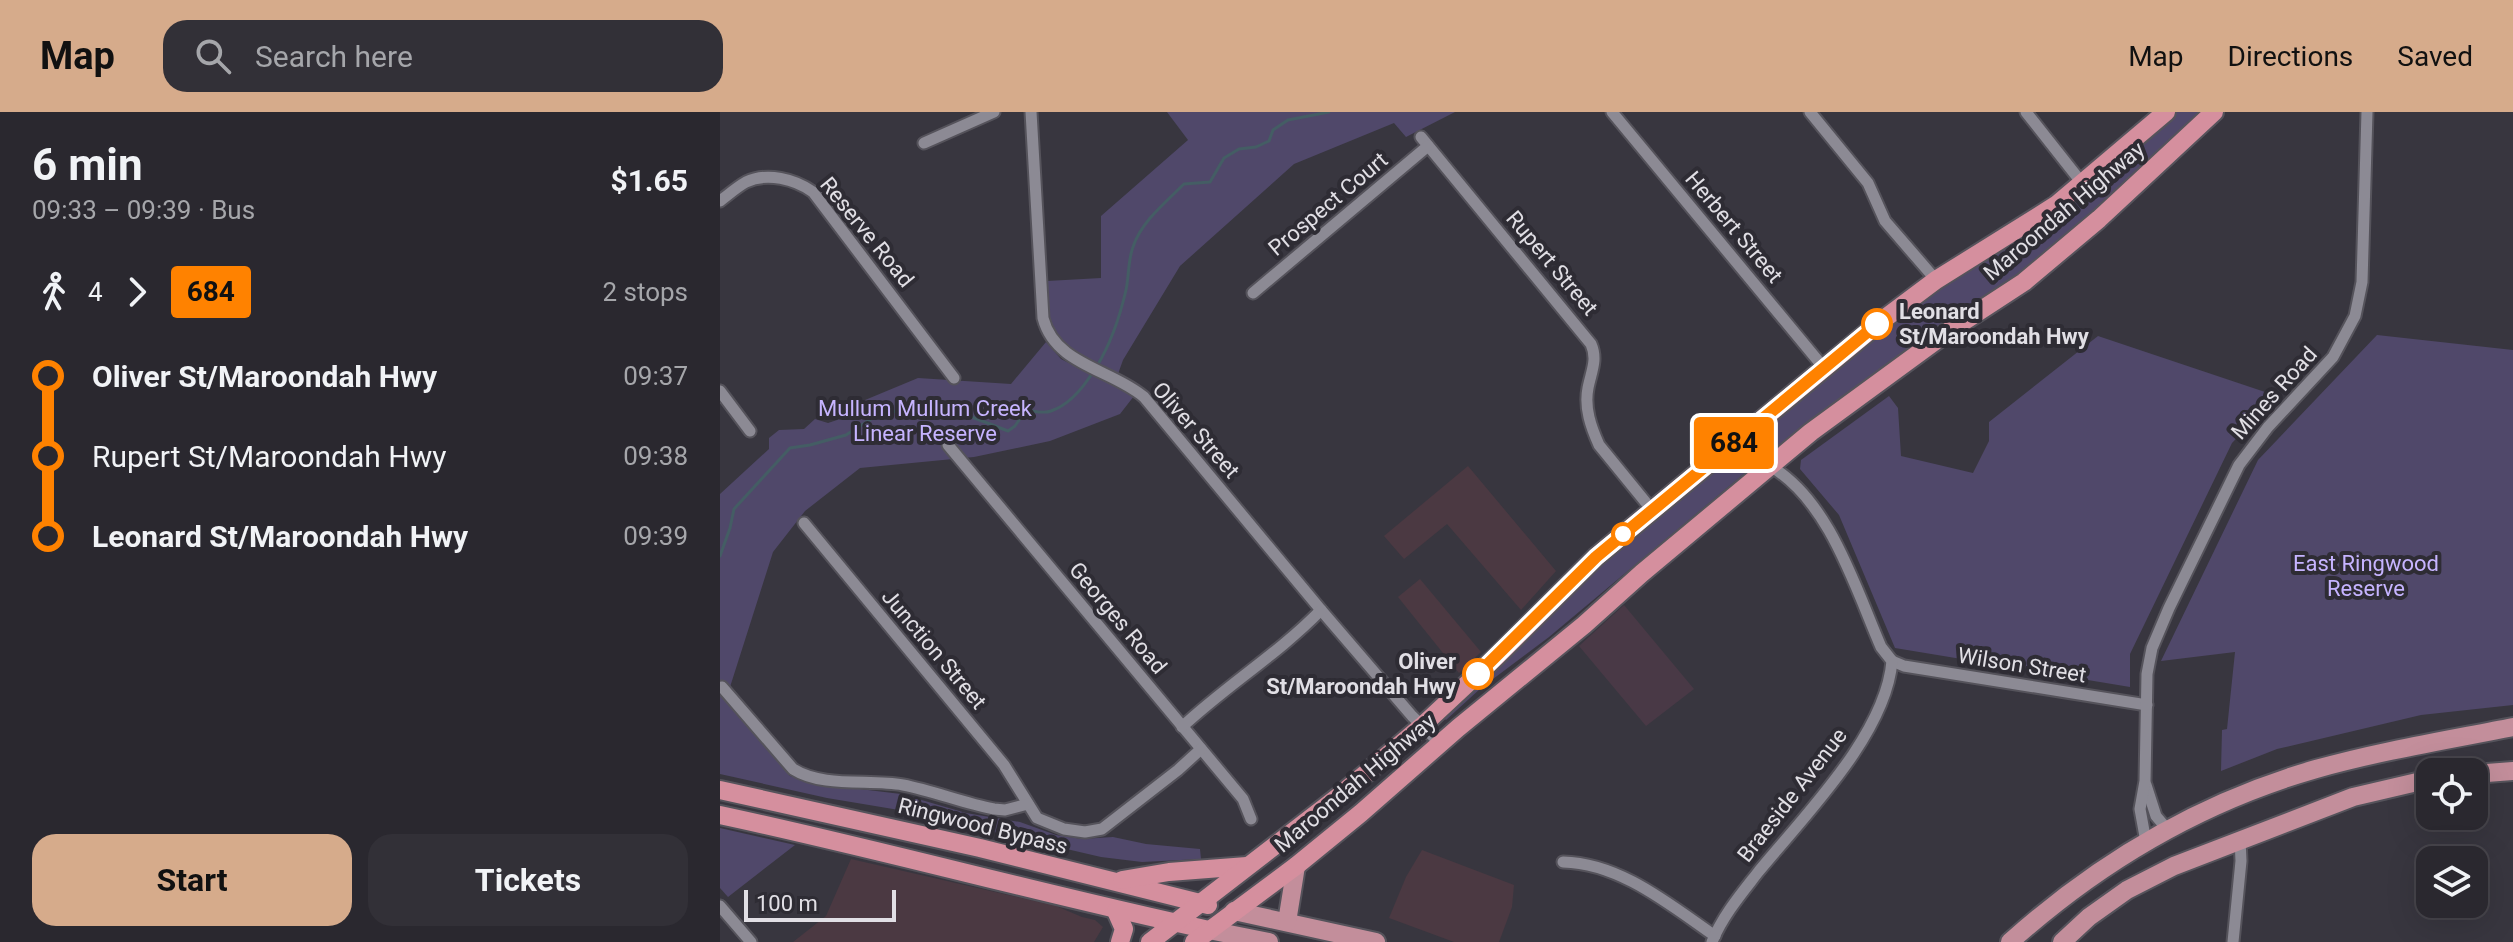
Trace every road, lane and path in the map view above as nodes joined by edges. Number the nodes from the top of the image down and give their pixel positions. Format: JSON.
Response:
{"nodes":[{"id":1,"x":994,"y":112,"type":"edge"},
{"id":2,"x":1031,"y":112,"type":"edge"},
{"id":3,"x":1612,"y":112,"type":"edge"},
{"id":4,"x":1810,"y":112,"type":"edge"},
{"id":5,"x":2026,"y":112,"type":"edge"},
{"id":6,"x":2166,"y":112,"type":"edge"},
{"id":7,"x":2214,"y":112,"type":"edge"},
{"id":8,"x":2367,"y":112,"type":"edge"},
{"id":9,"x":1424,"y":141,"type":"joint"},
{"id":10,"x":924,"y":143,"type":"dead end"},
{"id":11,"x":2082,"y":183,"type":"junction"},
{"id":12,"x":720,"y":201,"type":"edge"},
{"id":13,"x":1936,"y":280,"type":"junction"},
{"id":14,"x":1253,"y":293,"type":"dead end"},
{"id":15,"x":1824,"y":368,"type":"junction"},
{"id":16,"x":954,"y":378,"type":"dead end"},
{"id":17,"x":720,"y":391,"type":"edge"},
{"id":18,"x":750,"y":431,"type":"dead end"},
{"id":19,"x":948,"y":445,"type":"dead end"},
{"id":20,"x":1770,"y":466,"type":"junction"},
{"id":21,"x":1652,"y":510,"type":"junction"},
{"id":22,"x":804,"y":523,"type":"dead end"},
{"id":23,"x":1321,"y":610,"type":"junction"},
{"id":24,"x":1892,"y":661,"type":"junction"},
{"id":25,"x":722,"y":687,"type":"dead end"},
{"id":26,"x":2147,"y":705,"type":"junction"},
{"id":27,"x":1422,"y":726,"type":"junction"},
{"id":28,"x":1182,"y":727,"type":"junction"},
{"id":29,"x":2513,"y":727,"type":"edge"},
{"id":30,"x":1441,"y":744,"type":"junction"},
{"id":31,"x":1201,"y":749,"type":"junction"},
{"id":32,"x":2513,"y":771,"type":"edge"},
{"id":33,"x":2488,"y":773,"type":"edge"},
{"id":34,"x":2145,"y":781,"type":"junction"},
{"id":35,"x":2416,"y":782,"type":"edge"},
{"id":36,"x":720,"y":790,"type":"edge"},
{"id":37,"x":1028,"y":804,"type":"junction"},
{"id":38,"x":720,"y":815,"type":"edge"},
{"id":39,"x":1251,"y":819,"type":"dead end"},
{"id":40,"x":2157,"y":835,"type":"junction"},
{"id":41,"x":2240,"y":839,"type":"junction"},
{"id":42,"x":1563,"y":862,"type":"dead end"},
{"id":43,"x":1248,"y":866,"type":"junction"},
{"id":44,"x":1296,"y":866,"type":"junction"},
{"id":45,"x":2174,"y":866,"type":"junction"},
{"id":46,"x":1111,"y":882,"type":"junction"},
{"id":47,"x":1201,"y":903,"type":"junction"},
{"id":48,"x":720,"y":906,"type":"edge"},
{"id":49,"x":1116,"y":911,"type":"junction"},
{"id":50,"x":1234,"y":911,"type":"junction"},
{"id":51,"x":1174,"y":922,"type":"junction"},
{"id":52,"x":1287,"y":922,"type":"junction"},
{"id":53,"x":1209,"y":930,"type":"junction"},
{"id":54,"x":1714,"y":939,"type":"edge"},
{"id":55,"x":1367,"y":941,"type":"edge"},
{"id":56,"x":751,"y":942,"type":"edge"},
{"id":57,"x":1120,"y":942,"type":"edge"},
{"id":58,"x":1150,"y":942,"type":"edge"},
{"id":59,"x":1194,"y":942,"type":"edge"},
{"id":60,"x":1269,"y":942,"type":"edge"},
{"id":61,"x":2010,"y":942,"type":"edge"},
{"id":62,"x":2062,"y":942,"type":"edge"},
{"id":63,"x":2233,"y":942,"type":"edge"}],
"edges":[{"from":1,"to":10,"type":"street"},
{"from":2,"to":23,"type":"street","name":"Oliver Street"},
{"from":3,"to":15,"type":"street","name":"Herbert Street"},
{"from":4,"to":13,"type":"street"},
{"from":5,"to":11,"type":"street"},
{"from":6,"to":11,"type":"highway","name":"Maroondah Highway"},
{"from":7,"to":20,"type":"highway","name":"Maroondah Highway"},
{"from":8,"to":26,"type":"street","name":"Mines Road"},
{"from":9,"to":14,"type":"street","name":"Prospect Court"},
{"from":9,"to":21,"type":"street","name":"Rupert Street"},
{"from":11,"to":13,"type":"highway","name":"Maroondah Highway"},
{"from":12,"to":16,"type":"street","name":"Reserve Road"},
{"from":13,"to":15,"type":"highway","name":"Maroondah Highway"},
{"from":15,"to":21,"type":"highway","name":"Maroondah Highway"},
{"from":17,"to":18,"type":"street"},
{"from":19,"to":28,"type":"street","name":"Georges Road"},
{"from":20,"to":24,"type":"street"},
{"from":20,"to":30,"type":"highway","name":"Maroondah Highway"},
{"from":21,"to":27,"type":"highway","name":"Maroondah Highway"},
{"from":22,"to":37,"type":"street","name":"Junction Street"},
{"from":23,"to":27,"type":"street","name":"Oliver Street"},
{"from":23,"to":28,"type":"street"},
{"from":24,"to":26,"type":"street","name":"Wilson Street"},
{"from":24,"to":54,"type":"street","name":"Braeside Avenue"},
{"from":25,"to":37,"type":"street"},
{"from":26,"to":34,"type":"street","name":"Mines Road"},
{"from":27,"to":30,"type":"street","name":"Oliver Street"},
{"from":27,"to":43,"type":"highway","name":"Maroondah Highway"},
{"from":28,"to":31,"type":"street","name":"Georges Road"},
{"from":29,"to":40,"type":"main road"},
{"from":30,"to":44,"type":"highway","name":"Maroondah Highway"},
{"from":31,"to":37,"type":"street"},
{"from":31,"to":39,"type":"street","name":"Georges Road"},
{"from":32,"to":33,"type":"main road"},
{"from":34,"to":40,"type":"street","name":"Mines Road"},
{"from":34,"to":40,"type":"street","name":"Mines Road"},
{"from":35,"to":41,"type":"main road"},
{"from":36,"to":46,"type":"highway","name":"Ringwood Bypass"},
{"from":38,"to":49,"type":"highway"},
{"from":40,"to":45,"type":"main road"},
{"from":40,"to":61,"type":"main road"},
{"from":41,"to":45,"type":"main road"},
{"from":41,"to":63,"type":"street"},
{"from":42,"to":54,"type":"street"},
{"from":43,"to":46,"type":"highway"},
{"from":43,"to":47,"type":"highway","name":"Maroondah Highway"},
{"from":44,"to":50,"type":"highway","name":"Maroondah Highway"},
{"from":44,"to":52,"type":"main road"},
{"from":45,"to":62,"type":"main road"},
{"from":46,"to":47,"type":"highway","name":"Ringwood Bypass"},
{"from":47,"to":50,"type":"highway","name":"Ringwood Bypass"},
{"from":47,"to":51,"type":"highway","name":"Maroondah Highway"},
{"from":48,"to":56,"type":"street"},
{"from":49,"to":51,"type":"highway"},
{"from":49,"to":57,"type":"highway"},
{"from":50,"to":52,"type":"main road"},
{"from":50,"to":53,"type":"highway","name":"Maroondah Highway"},
{"from":51,"to":53,"type":"highway"},
{"from":51,"to":58,"type":"highway","name":"Maroondah Highway"},
{"from":52,"to":55,"type":"main road"},
{"from":53,"to":59,"type":"highway","name":"Maroondah Highway"},
{"from":53,"to":60,"type":"main road"}]}
